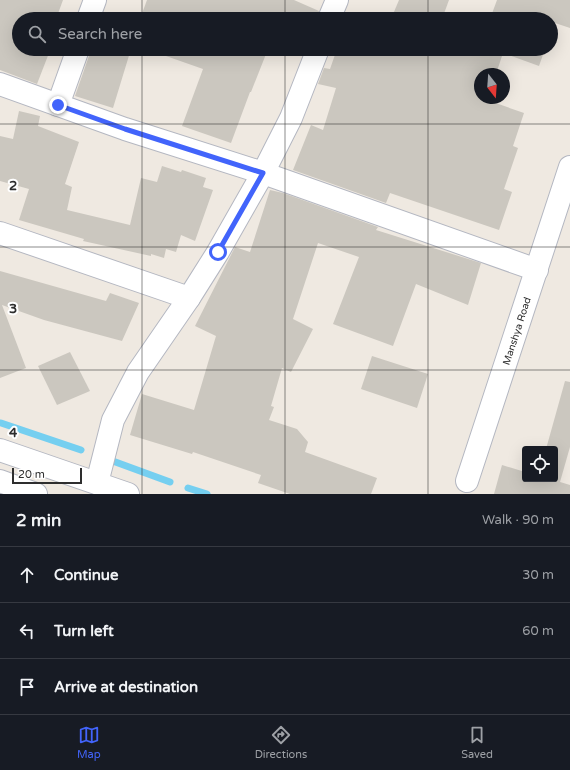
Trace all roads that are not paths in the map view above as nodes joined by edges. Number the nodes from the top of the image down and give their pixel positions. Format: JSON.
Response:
{"nodes":[{"id":1,"x":95,"y":0,"type":"edge"},
{"id":2,"x":337,"y":0,"type":"edge"},
{"id":3,"x":91,"y":12,"type":"edge"},
{"id":4,"x":332,"y":12,"type":"edge"},
{"id":5,"x":76,"y":56,"type":"edge"},
{"id":6,"x":315,"y":56,"type":"edge"},
{"id":7,"x":0,"y":84,"type":"edge"},
{"id":8,"x":58,"y":105,"type":"junction"},
{"id":9,"x":570,"y":167,"type":"edge"},
{"id":10,"x":263,"y":173,"type":"junction"},
{"id":11,"x":0,"y":234,"type":"edge"},
{"id":12,"x":537,"y":270,"type":"junction"},
{"id":13,"x":189,"y":298,"type":"junction"},
{"id":14,"x":0,"y":450,"type":"edge"},
{"id":15,"x":0,"y":481,"type":"edge"},
{"id":16,"x":97,"y":483,"type":"junction"},
{"id":17,"x":465,"y":488,"type":"edge"},
{"id":18,"x":36,"y":494,"type":"edge"},
{"id":19,"x":128,"y":494,"type":"edge"}],
"edges":[{"from":1,"to":3,"type":"street"},
{"from":2,"to":4,"type":"street"},
{"from":5,"to":8,"type":"street"},
{"from":6,"to":10,"type":"street"},
{"from":7,"to":8,"type":"street"},
{"from":8,"to":10,"type":"street"},
{"from":9,"to":12,"type":"street","name":"Manshya Road"},
{"from":10,"to":12,"type":"street"},
{"from":10,"to":13,"type":"street"},
{"from":11,"to":13,"type":"street"},
{"from":12,"to":17,"type":"street","name":"Manshya Road"},
{"from":13,"to":16,"type":"street"},
{"from":14,"to":16,"type":"street"},
{"from":15,"to":18,"type":"street"},
{"from":16,"to":19,"type":"street"}]}
